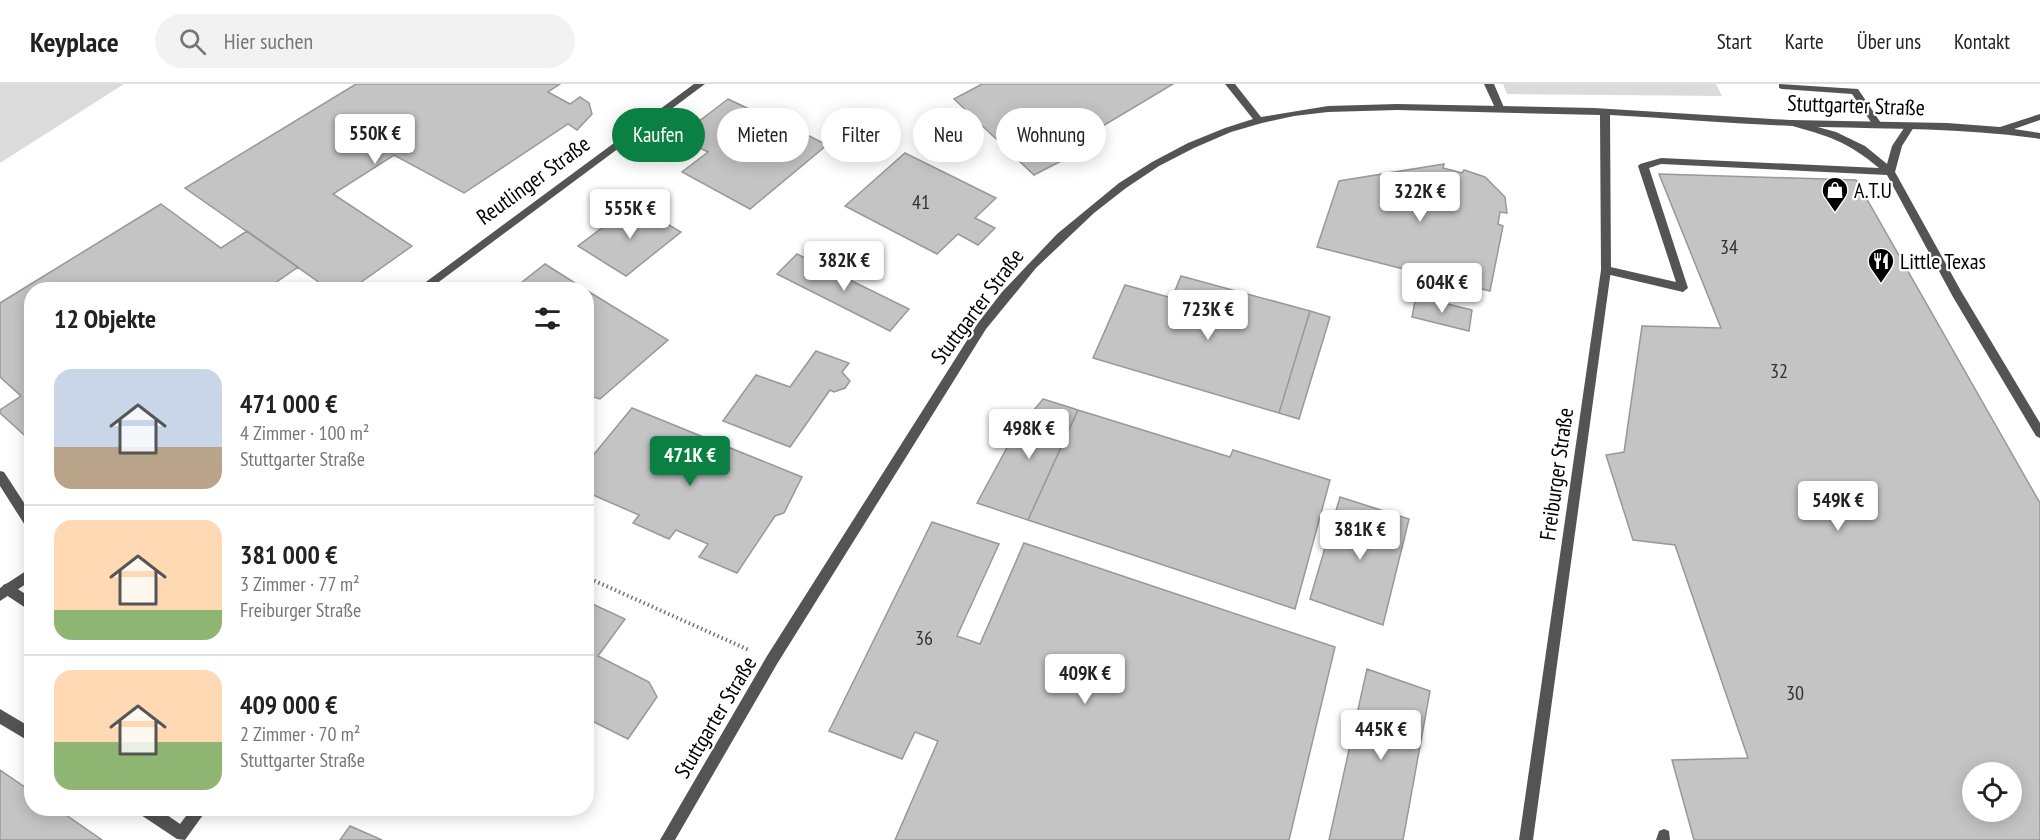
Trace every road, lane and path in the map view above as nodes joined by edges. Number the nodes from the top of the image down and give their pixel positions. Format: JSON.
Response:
{"nodes":[{"id":1,"x":700,"y":84,"type":"edge"},
{"id":2,"x":1230,"y":84,"type":"edge"},
{"id":3,"x":1490,"y":84,"type":"edge"},
{"id":4,"x":1782,"y":86,"type":"dead end"},
{"id":5,"x":1500,"y":110,"type":"junction"},
{"id":6,"x":1605,"y":112,"type":"junction"},
{"id":7,"x":2040,"y":117,"type":"edge"},
{"id":8,"x":1259,"y":120,"type":"junction"},
{"id":9,"x":1792,"y":123,"type":"junction"},
{"id":10,"x":1878,"y":126,"type":"junction"},
{"id":11,"x":1909,"y":127,"type":"junction"},
{"id":12,"x":2003,"y":129,"type":"junction"},
{"id":13,"x":2040,"y":136,"type":"edge"},
{"id":14,"x":1890,"y":172,"type":"junction"},
{"id":15,"x":1606,"y":270,"type":"junction"},
{"id":16,"x":431,"y":282,"type":"edge"},
{"id":17,"x":2040,"y":433,"type":"edge"},
{"id":18,"x":0,"y":476,"type":"edge"},
{"id":19,"x":24,"y":514,"type":"edge"},
{"id":20,"x":24,"y":578,"type":"edge"},
{"id":21,"x":594,"y":581,"type":"edge"},
{"id":22,"x":4,"y":592,"type":"edge"},
{"id":23,"x":24,"y":602,"type":"edge"},
{"id":24,"x":772,"y":660,"type":"junction"},
{"id":25,"x":0,"y":716,"type":"edge"},
{"id":26,"x":24,"y":731,"type":"edge"},
{"id":27,"x":155,"y":816,"type":"edge"},
{"id":28,"x":195,"y":816,"type":"edge"},
{"id":29,"x":667,"y":840,"type":"edge"},
{"id":30,"x":1526,"y":840,"type":"edge"}],
"edges":[{"from":1,"to":16,"type":"street","name":"Reutlinger Straße"},
{"from":2,"to":8,"type":"street"},
{"from":3,"to":5,"type":"street"},
{"from":4,"to":10,"type":"street"},
{"from":5,"to":6,"type":"street","name":"Stuttgarter Straße"},
{"from":5,"to":8,"type":"street","name":"Stuttgarter Straße"},
{"from":6,"to":9,"type":"street","name":"Stuttgarter Straße"},
{"from":6,"to":15,"type":"street","name":"Freiburger Straße"},
{"from":7,"to":12,"type":"street","name":"Stuttgarter Straße"},
{"from":8,"to":24,"type":"street","name":"Stuttgarter Straße"},
{"from":9,"to":10,"type":"street","name":"Stuttgarter Straße"},
{"from":9,"to":14,"type":"street"},
{"from":10,"to":11,"type":"street","name":"Stuttgarter Straße"},
{"from":11,"to":12,"type":"street","name":"Stuttgarter Straße"},
{"from":11,"to":14,"type":"street"},
{"from":12,"to":13,"type":"street","name":"Stuttgarter Straße"},
{"from":14,"to":15,"type":"street"},
{"from":14,"to":17,"type":"street"},
{"from":15,"to":30,"type":"street","name":"Freiburger Straße"},
{"from":18,"to":19,"type":"street"},
{"from":20,"to":22,"type":"street"},
{"from":21,"to":24,"type":"path"},
{"from":22,"to":23,"type":"street"},
{"from":24,"to":29,"type":"street","name":"Stuttgarter Straße"},
{"from":25,"to":26,"type":"street"},
{"from":27,"to":28,"type":"street"}]}
